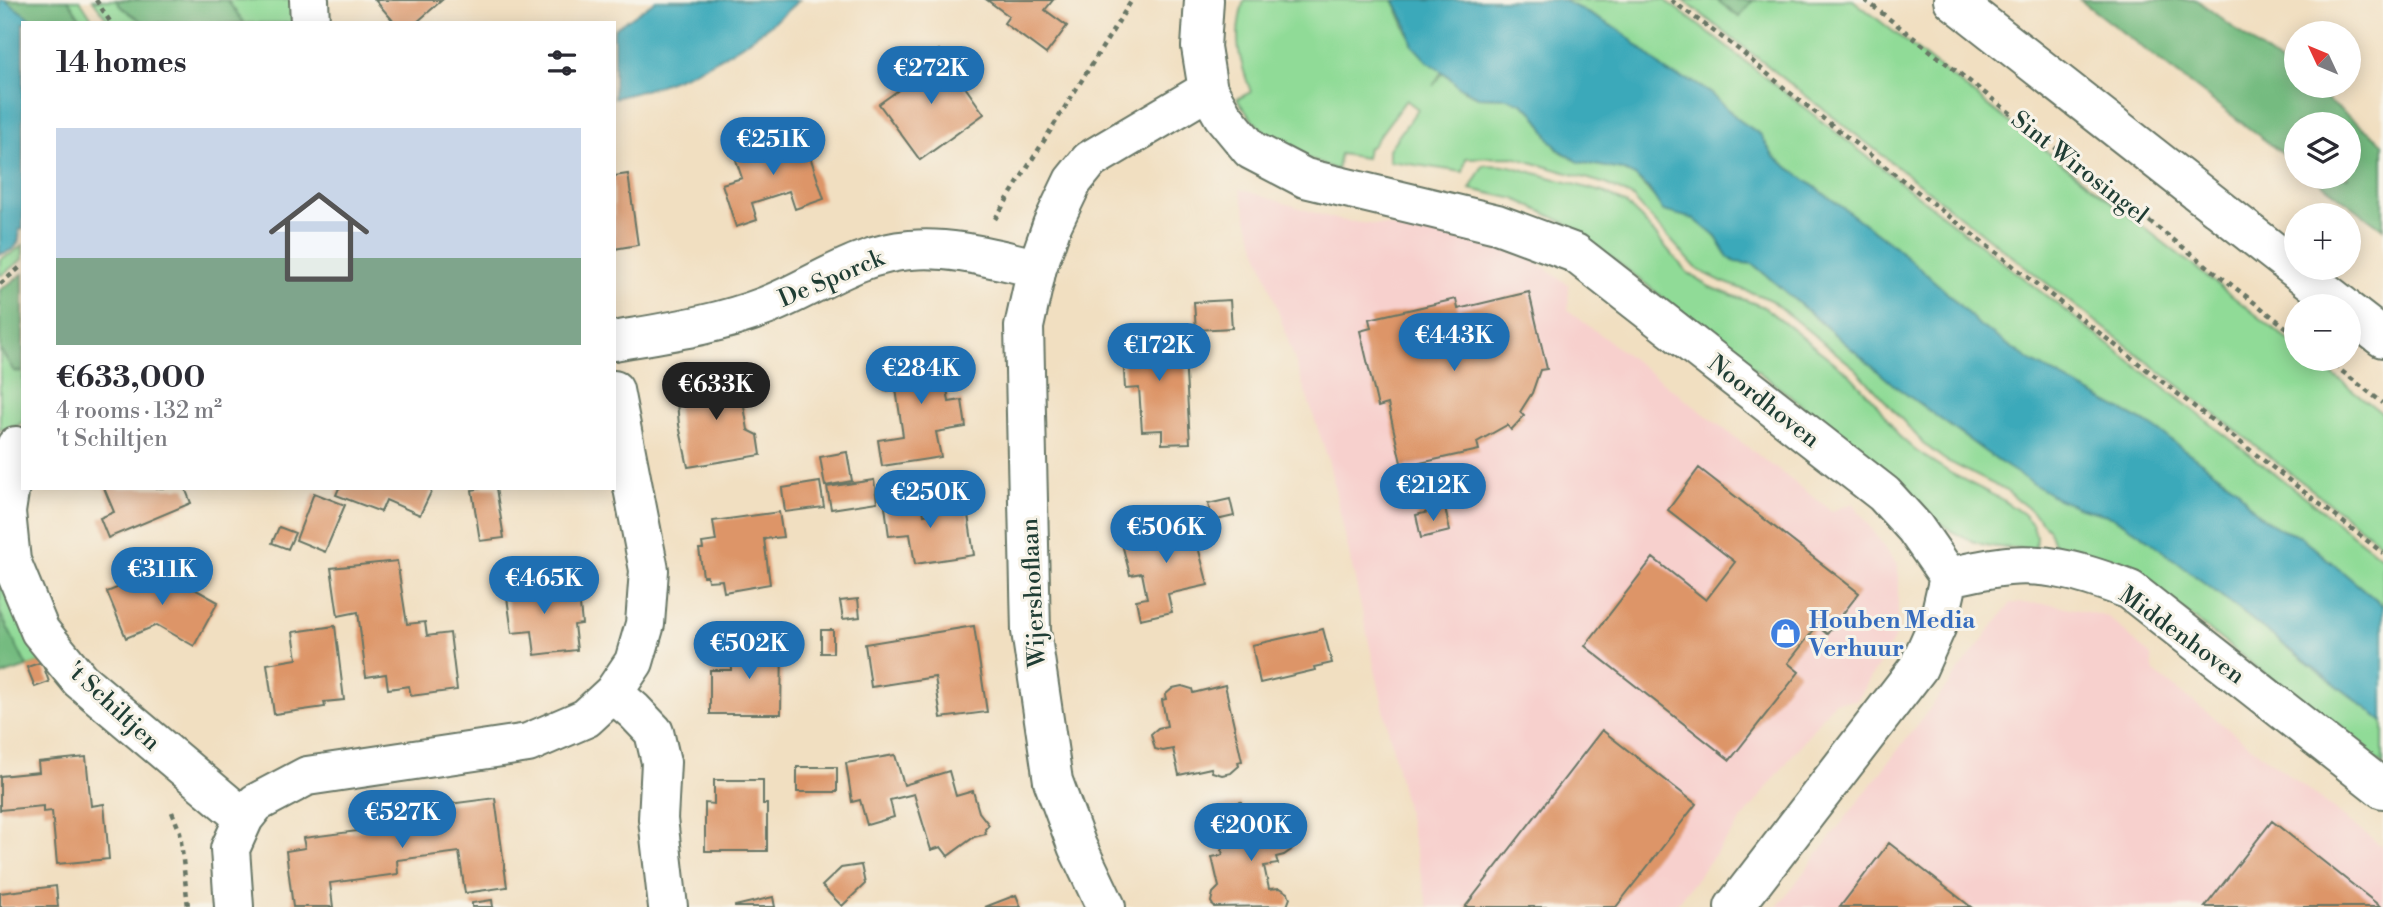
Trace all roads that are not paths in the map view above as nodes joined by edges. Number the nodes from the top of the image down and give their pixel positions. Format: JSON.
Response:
{"nodes":[{"id":1,"x":309,"y":0,"type":"edge"},
{"id":2,"x":1204,"y":0,"type":"edge"},
{"id":3,"x":1952,"y":0,"type":"edge"},
{"id":4,"x":310,"y":21,"type":"edge"},
{"id":5,"x":1208,"y":90,"type":"junction"},
{"id":6,"x":1037,"y":268,"type":"junction"},
{"id":7,"x":2328,"y":294,"type":"edge"},
{"id":8,"x":2361,"y":321,"type":"edge"},
{"id":9,"x":2383,"y":338,"type":"edge"},
{"id":10,"x":616,"y":341,"type":"edge"},
{"id":11,"x":616,"y":400,"type":"edge"},
{"id":12,"x":13,"y":443,"type":"edge"},
{"id":13,"x":1949,"y":577,"type":"junction"},
{"id":14,"x":613,"y":693,"type":"junction"},
{"id":15,"x":2383,"y":789,"type":"edge"},
{"id":16,"x":244,"y":818,"type":"junction"},
{"id":17,"x":234,"y":907,"type":"edge"},
{"id":18,"x":668,"y":907,"type":"edge"},
{"id":19,"x":1106,"y":907,"type":"edge"},
{"id":20,"x":1734,"y":907,"type":"edge"}],
"edges":[{"from":1,"to":4,"type":"street"},
{"from":2,"to":5,"type":"street"},
{"from":3,"to":7,"type":"street"},
{"from":5,"to":6,"type":"street"},
{"from":5,"to":13,"type":"street","name":"Noordhoven"},
{"from":6,"to":10,"type":"street","name":"De Sporck"},
{"from":6,"to":19,"type":"street","name":"Wijershoflaan"},
{"from":8,"to":9,"type":"street"},
{"from":11,"to":14,"type":"street"},
{"from":12,"to":16,"type":"street","name":"'t Schiltjen"},
{"from":13,"to":15,"type":"street","name":"Middenhoven"},
{"from":13,"to":20,"type":"street"},
{"from":14,"to":16,"type":"street"},
{"from":14,"to":18,"type":"street"},
{"from":16,"to":17,"type":"street"}]}
